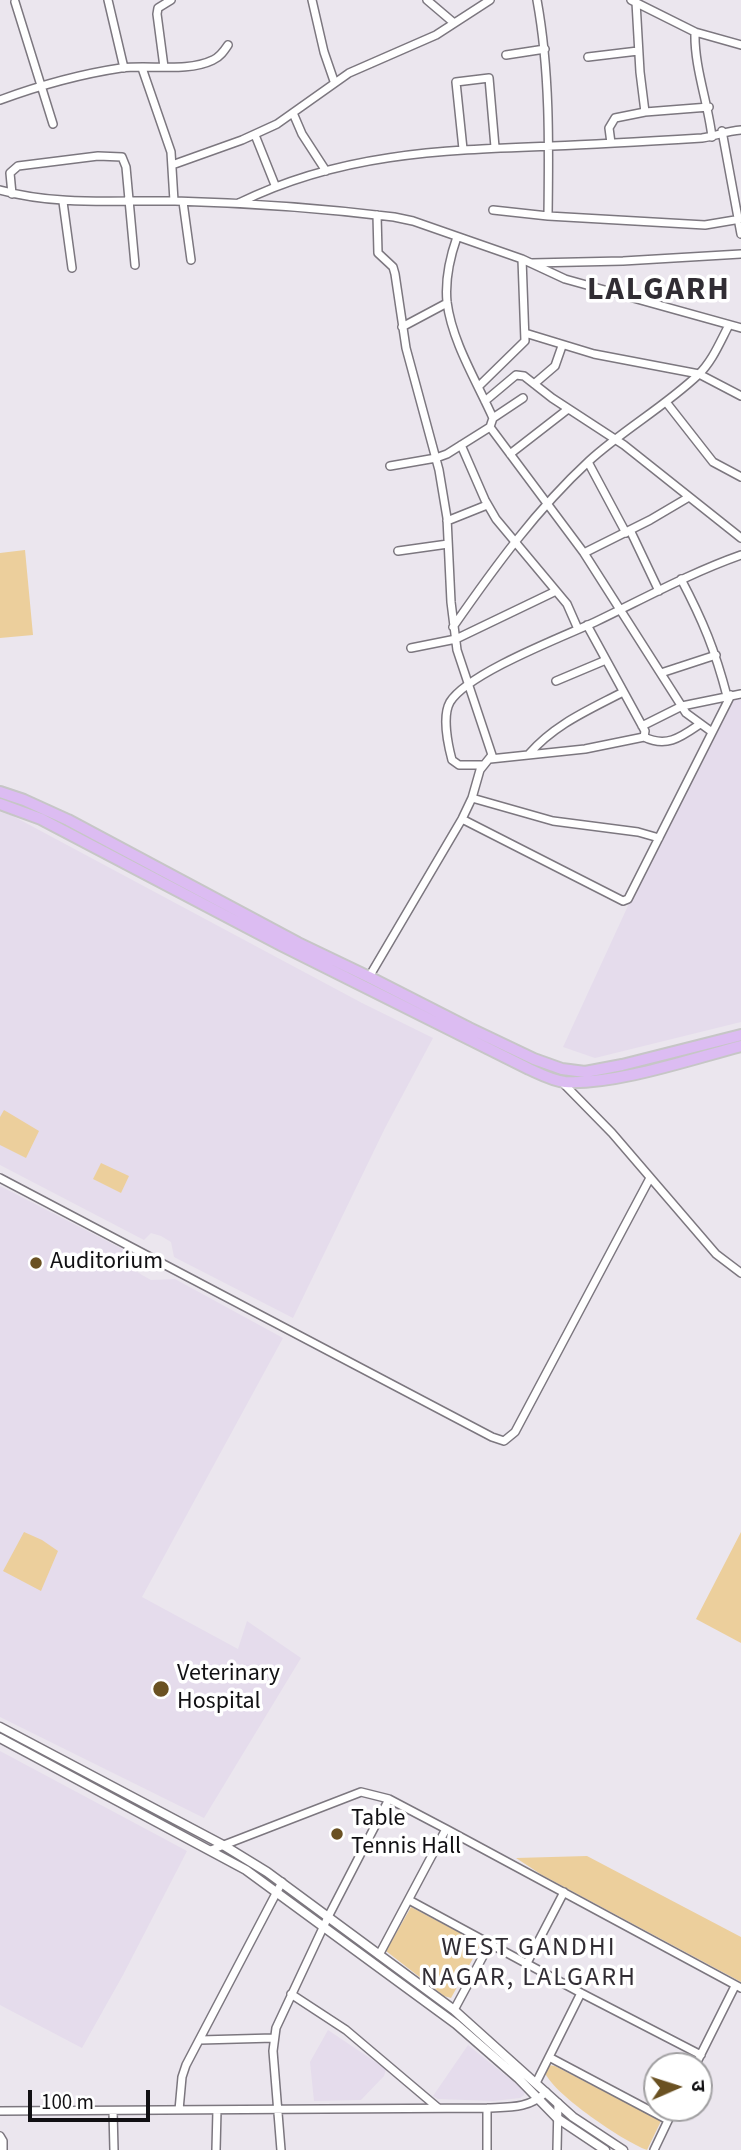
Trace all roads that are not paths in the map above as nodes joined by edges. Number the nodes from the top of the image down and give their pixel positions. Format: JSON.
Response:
{"nodes":[{"id":1,"x":108,"y":0,"type":"edge"},
{"id":2,"x":171,"y":0,"type":"edge"},
{"id":3,"x":312,"y":0,"type":"edge"},
{"id":4,"x":427,"y":0,"type":"edge"},
{"id":5,"x":490,"y":0,"type":"edge"},
{"id":6,"x":537,"y":0,"type":"edge"},
{"id":7,"x":634,"y":1,"type":"edge"},
{"id":8,"x":15,"y":2,"type":"dead end"},
{"id":9,"x":454,"y":23,"type":"junction"},
{"id":10,"x":695,"y":32,"type":"junction"},
{"id":11,"x":228,"y":45,"type":"dead end"},
{"id":12,"x":741,"y":45,"type":"edge"},
{"id":13,"x":545,"y":49,"type":"junction"},
{"id":14,"x":638,"y":51,"type":"junction"},
{"id":15,"x":506,"y":55,"type":"dead end"},
{"id":16,"x":588,"y":57,"type":"dead end"},
{"id":17,"x":164,"y":67,"type":"junction"},
{"id":18,"x":124,"y":68,"type":"junction"},
{"id":19,"x":142,"y":68,"type":"junction"},
{"id":20,"x":334,"y":81,"type":"junction"},
{"id":21,"x":42,"y":88,"type":"junction"},
{"id":22,"x":0,"y":100,"type":"edge"},
{"id":23,"x":709,"y":107,"type":"junction"},
{"id":24,"x":645,"y":112,"type":"junction"},
{"id":25,"x":293,"y":113,"type":"junction"},
{"id":26,"x":53,"y":124,"type":"dead end"},
{"id":27,"x":741,"y":130,"type":"edge"},
{"id":28,"x":722,"y":131,"type":"junction"},
{"id":29,"x":255,"y":135,"type":"junction"},
{"id":30,"x":712,"y":137,"type":"junction"},
{"id":31,"x":611,"y":143,"type":"junction"},
{"id":32,"x":549,"y":146,"type":"junction"},
{"id":33,"x":495,"y":147,"type":"junction"},
{"id":34,"x":463,"y":149,"type":"junction"},
{"id":35,"x":172,"y":165,"type":"junction"},
{"id":36,"x":326,"y":171,"type":"junction"},
{"id":37,"x":275,"y":185,"type":"junction"},
{"id":38,"x":0,"y":191,"type":"edge"},
{"id":39,"x":12,"y":194,"type":"junction"},
{"id":40,"x":129,"y":201,"type":"junction"},
{"id":41,"x":174,"y":201,"type":"junction"},
{"id":42,"x":63,"y":202,"type":"junction"},
{"id":43,"x":183,"y":202,"type":"junction"},
{"id":44,"x":239,"y":203,"type":"junction"},
{"id":45,"x":493,"y":210,"type":"dead end"},
{"id":46,"x":377,"y":215,"type":"junction"},
{"id":47,"x":548,"y":216,"type":"junction"},
{"id":48,"x":739,"y":220,"type":"edge"},
{"id":49,"x":741,"y":234,"type":"edge"},
{"id":50,"x":457,"y":237,"type":"junction"},
{"id":51,"x":741,"y":254,"type":"edge"},
{"id":52,"x":522,"y":259,"type":"junction"},
{"id":53,"x":191,"y":261,"type":"dead end"},
{"id":54,"x":531,"y":263,"type":"junction"},
{"id":55,"x":135,"y":265,"type":"dead end"},
{"id":56,"x":72,"y":268,"type":"dead end"},
{"id":57,"x":447,"y":303,"type":"junction"},
{"id":58,"x":729,"y":325,"type":"junction"},
{"id":59,"x":402,"y":327,"type":"junction"},
{"id":60,"x":741,"y":328,"type":"edge"},
{"id":61,"x":525,"y":334,"type":"junction"},
{"id":62,"x":562,"y":346,"type":"junction"},
{"id":63,"x":699,"y":374,"type":"junction"},
{"id":64,"x":534,"y":384,"type":"junction"},
{"id":65,"x":479,"y":386,"type":"junction"},
{"id":66,"x":741,"y":396,"type":"edge"},
{"id":67,"x":523,"y":398,"type":"dead end"},
{"id":68,"x":485,"y":401,"type":"junction"},
{"id":69,"x":666,"y":402,"type":"junction"},
{"id":70,"x":568,"y":409,"type":"junction"},
{"id":71,"x":493,"y":418,"type":"junction"},
{"id":72,"x":490,"y":427,"type":"junction"},
{"id":73,"x":615,"y":438,"type":"junction"},
{"id":74,"x":461,"y":445,"type":"junction"},
{"id":75,"x":510,"y":454,"type":"junction"},
{"id":76,"x":436,"y":458,"type":"junction"},
{"id":77,"x":587,"y":462,"type":"junction"},
{"id":78,"x":390,"y":466,"type":"dead end"},
{"id":79,"x":741,"y":477,"type":"edge"},
{"id":80,"x":689,"y":497,"type":"junction"},
{"id":81,"x":487,"y":505,"type":"junction"},
{"id":82,"x":547,"y":506,"type":"junction"},
{"id":83,"x":447,"y":520,"type":"junction"},
{"id":84,"x":628,"y":532,"type":"junction"},
{"id":85,"x":741,"y":538,"type":"edge"},
{"id":86,"x":515,"y":542,"type":"junction"},
{"id":87,"x":449,"y":544,"type":"junction"},
{"id":88,"x":398,"y":551,"type":"dead end"},
{"id":89,"x":583,"y":553,"type":"junction"},
{"id":90,"x":741,"y":555,"type":"edge"},
{"id":91,"x":681,"y":579,"type":"junction"},
{"id":92,"x":659,"y":590,"type":"junction"},
{"id":93,"x":556,"y":591,"type":"junction"},
{"id":94,"x":621,"y":609,"type":"junction"},
{"id":95,"x":587,"y":625,"type":"junction"},
{"id":96,"x":453,"y":628,"type":"junction"},
{"id":97,"x":578,"y":629,"type":"junction"},
{"id":98,"x":456,"y":639,"type":"junction"},
{"id":99,"x":411,"y":648,"type":"dead end"},
{"id":100,"x":716,"y":655,"type":"junction"},
{"id":101,"x":606,"y":660,"type":"junction"},
{"id":102,"x":661,"y":673,"type":"junction"},
{"id":103,"x":556,"y":681,"type":"dead end"},
{"id":104,"x":468,"y":685,"type":"junction"},
{"id":105,"x":623,"y":692,"type":"junction"},
{"id":106,"x":741,"y":694,"type":"edge"},
{"id":107,"x":729,"y":696,"type":"junction"},
{"id":108,"x":682,"y":706,"type":"junction"},
{"id":109,"x":700,"y":724,"type":"junction"},
{"id":110,"x":642,"y":726,"type":"junction"},
{"id":111,"x":712,"y":732,"type":"junction"},
{"id":112,"x":643,"y":737,"type":"junction"},
{"id":113,"x":529,"y":754,"type":"junction"},
{"id":114,"x":490,"y":758,"type":"junction"},
{"id":115,"x":483,"y":765,"type":"junction"},
{"id":116,"x":0,"y":793,"type":"edge"},
{"id":117,"x":472,"y":798,"type":"junction"},
{"id":118,"x":0,"y":804,"type":"edge"},
{"id":119,"x":462,"y":820,"type":"junction"},
{"id":120,"x":659,"y":838,"type":"junction"},
{"id":121,"x":369,"y":977,"type":"junction"},
{"id":122,"x":741,"y":1035,"type":"edge"},
{"id":123,"x":741,"y":1046,"type":"edge"},
{"id":124,"x":562,"y":1082,"type":"junction"},
{"id":125,"x":0,"y":1178,"type":"edge"},
{"id":126,"x":650,"y":1178,"type":"junction"},
{"id":127,"x":741,"y":1273,"type":"edge"},
{"id":128,"x":0,"y":1727,"type":"edge"},
{"id":129,"x":0,"y":1738,"type":"edge"},
{"id":130,"x":389,"y":1799,"type":"junction"},
{"id":131,"x":446,"y":1829,"type":"junction"},
{"id":132,"x":223,"y":1845,"type":"junction"},
{"id":133,"x":211,"y":1850,"type":"junction"},
{"id":134,"x":282,"y":1882,"type":"junction"},
{"id":135,"x":277,"y":1891,"type":"junction"},
{"id":136,"x":564,"y":1892,"type":"junction"},
{"id":137,"x":409,"y":1900,"type":"junction"},
{"id":138,"x":326,"y":1921,"type":"junction"},
{"id":139,"x":489,"y":1945,"type":"junction"},
{"id":140,"x":379,"y":1955,"type":"junction"},
{"id":141,"x":526,"y":1965,"type":"junction"},
{"id":142,"x":738,"y":1987,"type":"edge"},
{"id":143,"x":580,"y":1993,"type":"junction"},
{"id":144,"x":291,"y":1994,"type":"junction"},
{"id":145,"x":454,"y":2010,"type":"junction"},
{"id":146,"x":274,"y":2038,"type":"junction"},
{"id":147,"x":200,"y":2040,"type":"junction"},
{"id":148,"x":695,"y":2052,"type":"edge"},
{"id":149,"x":703,"y":2052,"type":"edge"},
{"id":150,"x":549,"y":2057,"type":"junction"},
{"id":151,"x":536,"y":2083,"type":"junction"},
{"id":152,"x":546,"y":2092,"type":"junction"},
{"id":153,"x":538,"y":2100,"type":"junction"},
{"id":154,"x":558,"y":2103,"type":"junction"},
{"id":155,"x":437,"y":2107,"type":"junction"},
{"id":156,"x":643,"y":2107,"type":"edge"},
{"id":157,"x":487,"y":2108,"type":"junction"},
{"id":158,"x":179,"y":2109,"type":"junction"},
{"id":159,"x":216,"y":2110,"type":"junction"},
{"id":160,"x":279,"y":2110,"type":"junction"},
{"id":161,"x":0,"y":2111,"type":"edge"},
{"id":162,"x":113,"y":2111,"type":"junction"},
{"id":163,"x":557,"y":2118,"type":"junction"},
{"id":164,"x":667,"y":2122,"type":"edge"},
{"id":165,"x":0,"y":2136,"type":"edge"},
{"id":166,"x":3,"y":2150,"type":"edge"},
{"id":167,"x":114,"y":2150,"type":"edge"},
{"id":168,"x":216,"y":2150,"type":"edge"},
{"id":169,"x":281,"y":2150,"type":"edge"},
{"id":170,"x":487,"y":2150,"type":"edge"},
{"id":171,"x":556,"y":2150,"type":"edge"},
{"id":172,"x":605,"y":2150,"type":"edge"},
{"id":173,"x":623,"y":2150,"type":"edge"},
{"id":174,"x":653,"y":2150,"type":"edge"}],
"edges":[{"from":1,"to":18,"type":"street"},
{"from":2,"to":17,"type":"street"},
{"from":3,"to":20,"type":"street"},
{"from":4,"to":9,"type":"street"},
{"from":5,"to":9,"type":"street"},
{"from":6,"to":13,"type":"street"},
{"from":7,"to":10,"type":"street"},
{"from":7,"to":14,"type":"street"},
{"from":8,"to":21,"type":"street"},
{"from":9,"to":20,"type":"street"},
{"from":10,"to":12,"type":"street"},
{"from":10,"to":23,"type":"street"},
{"from":11,"to":17,"type":"street"},
{"from":13,"to":15,"type":"street"},
{"from":13,"to":32,"type":"street"},
{"from":14,"to":16,"type":"street"},
{"from":14,"to":24,"type":"street"},
{"from":17,"to":19,"type":"street"},
{"from":18,"to":19,"type":"street"},
{"from":18,"to":21,"type":"street"},
{"from":19,"to":35,"type":"street"},
{"from":20,"to":25,"type":"street"},
{"from":21,"to":22,"type":"street"},
{"from":21,"to":26,"type":"street"},
{"from":23,"to":24,"type":"street"},
{"from":23,"to":30,"type":"street"},
{"from":24,"to":31,"type":"street"},
{"from":25,"to":29,"type":"street"},
{"from":25,"to":36,"type":"street"},
{"from":27,"to":28,"type":"street"},
{"from":28,"to":30,"type":"street"},
{"from":28,"to":48,"type":"street"},
{"from":29,"to":35,"type":"street"},
{"from":29,"to":37,"type":"street"},
{"from":30,"to":31,"type":"street"},
{"from":31,"to":32,"type":"street"},
{"from":32,"to":33,"type":"street"},
{"from":32,"to":47,"type":"street"},
{"from":33,"to":34,"type":"street"},
{"from":33,"to":34,"type":"street"},
{"from":34,"to":36,"type":"street"},
{"from":35,"to":41,"type":"street"},
{"from":36,"to":37,"type":"street"},
{"from":37,"to":44,"type":"street"},
{"from":38,"to":39,"type":"street"},
{"from":39,"to":40,"type":"street"},
{"from":39,"to":42,"type":"street"},
{"from":40,"to":41,"type":"street"},
{"from":40,"to":42,"type":"street"},
{"from":40,"to":55,"type":"street"},
{"from":41,"to":43,"type":"street"},
{"from":42,"to":56,"type":"street"},
{"from":43,"to":44,"type":"street"},
{"from":43,"to":53,"type":"street"},
{"from":44,"to":46,"type":"street"},
{"from":45,"to":47,"type":"street"},
{"from":46,"to":50,"type":"street"},
{"from":46,"to":59,"type":"street"},
{"from":47,"to":48,"type":"street"},
{"from":48,"to":49,"type":"street"},
{"from":50,"to":52,"type":"street"},
{"from":50,"to":57,"type":"street"},
{"from":51,"to":54,"type":"street"},
{"from":52,"to":54,"type":"street"},
{"from":52,"to":61,"type":"street"},
{"from":54,"to":58,"type":"street"},
{"from":57,"to":59,"type":"street"},
{"from":57,"to":65,"type":"street"},
{"from":58,"to":60,"type":"street"},
{"from":58,"to":63,"type":"street"},
{"from":59,"to":76,"type":"street"},
{"from":61,"to":62,"type":"street"},
{"from":61,"to":65,"type":"street"},
{"from":62,"to":63,"type":"street"},
{"from":62,"to":64,"type":"street"},
{"from":63,"to":66,"type":"street"},
{"from":63,"to":69,"type":"street"},
{"from":64,"to":68,"type":"street"},
{"from":64,"to":70,"type":"street"},
{"from":65,"to":68,"type":"street"},
{"from":67,"to":71,"type":"street"},
{"from":68,"to":71,"type":"street"},
{"from":69,"to":73,"type":"street"},
{"from":69,"to":79,"type":"street"},
{"from":70,"to":73,"type":"street"},
{"from":70,"to":75,"type":"street"},
{"from":71,"to":72,"type":"street"},
{"from":72,"to":74,"type":"street"},
{"from":72,"to":75,"type":"street"},
{"from":73,"to":77,"type":"street"},
{"from":73,"to":80,"type":"street"},
{"from":74,"to":76,"type":"street"},
{"from":74,"to":81,"type":"street"},
{"from":75,"to":82,"type":"street"},
{"from":76,"to":78,"type":"street"},
{"from":76,"to":83,"type":"street"},
{"from":77,"to":82,"type":"street"},
{"from":77,"to":84,"type":"street"},
{"from":80,"to":84,"type":"street"},
{"from":80,"to":85,"type":"street"},
{"from":81,"to":83,"type":"street"},
{"from":81,"to":86,"type":"street"},
{"from":82,"to":86,"type":"street"},
{"from":82,"to":89,"type":"street"},
{"from":83,"to":87,"type":"street"},
{"from":84,"to":89,"type":"street"},
{"from":84,"to":92,"type":"street"},
{"from":86,"to":93,"type":"street"},
{"from":86,"to":96,"type":"street"},
{"from":87,"to":88,"type":"street"},
{"from":87,"to":96,"type":"street"},
{"from":89,"to":94,"type":"street"},
{"from":90,"to":91,"type":"street"},
{"from":91,"to":92,"type":"street"},
{"from":91,"to":100,"type":"street"},
{"from":92,"to":94,"type":"street"},
{"from":93,"to":97,"type":"street"},
{"from":93,"to":98,"type":"street"},
{"from":94,"to":95,"type":"street"},
{"from":94,"to":102,"type":"street"},
{"from":95,"to":97,"type":"street"},
{"from":95,"to":101,"type":"street"},
{"from":96,"to":98,"type":"street"},
{"from":97,"to":104,"type":"street"},
{"from":98,"to":99,"type":"street"},
{"from":98,"to":104,"type":"street"},
{"from":100,"to":102,"type":"street"},
{"from":100,"to":107,"type":"street"},
{"from":101,"to":103,"type":"street"},
{"from":101,"to":105,"type":"street"},
{"from":102,"to":108,"type":"street"},
{"from":104,"to":114,"type":"street"},
{"from":104,"to":115,"type":"street"},
{"from":105,"to":110,"type":"street"},
{"from":105,"to":113,"type":"street"},
{"from":106,"to":107,"type":"street"},
{"from":107,"to":108,"type":"street"},
{"from":107,"to":111,"type":"street"},
{"from":108,"to":109,"type":"street"},
{"from":108,"to":110,"type":"street"},
{"from":109,"to":111,"type":"street"},
{"from":109,"to":112,"type":"street"},
{"from":110,"to":112,"type":"street"},
{"from":111,"to":120,"type":"street"},
{"from":112,"to":113,"type":"street"},
{"from":113,"to":114,"type":"street"},
{"from":114,"to":115,"type":"street"},
{"from":115,"to":117,"type":"street"},
{"from":116,"to":121,"type":"main road"},
{"from":117,"to":119,"type":"street"},
{"from":117,"to":120,"type":"street"},
{"from":118,"to":124,"type":"main road"},
{"from":119,"to":120,"type":"street"},
{"from":119,"to":121,"type":"street"},
{"from":121,"to":122,"type":"main road"},
{"from":123,"to":124,"type":"main road"},
{"from":124,"to":126,"type":"street"},
{"from":125,"to":126,"type":"street"},
{"from":126,"to":127,"type":"street"},
{"from":128,"to":132,"type":"street"},
{"from":129,"to":133,"type":"street"},
{"from":130,"to":131,"type":"street"},
{"from":130,"to":132,"type":"street"},
{"from":130,"to":138,"type":"street"},
{"from":131,"to":136,"type":"street"},
{"from":131,"to":137,"type":"street"},
{"from":132,"to":133,"type":"street"},
{"from":132,"to":134,"type":"street"},
{"from":133,"to":135,"type":"street"},
{"from":134,"to":135,"type":"street"},
{"from":134,"to":138,"type":"street"},
{"from":135,"to":138,"type":"street"},
{"from":135,"to":147,"type":"street"},
{"from":136,"to":141,"type":"street"},
{"from":136,"to":142,"type":"street"},
{"from":137,"to":139,"type":"street"},
{"from":137,"to":140,"type":"street"},
{"from":138,"to":140,"type":"street"},
{"from":138,"to":144,"type":"street"},
{"from":138,"to":153,"type":"street"},
{"from":139,"to":141,"type":"street"},
{"from":139,"to":145,"type":"street"},
{"from":140,"to":145,"type":"street"},
{"from":141,"to":143,"type":"street"},
{"from":142,"to":149,"type":"street"},
{"from":143,"to":148,"type":"street"},
{"from":143,"to":150,"type":"street"},
{"from":144,"to":146,"type":"street"},
{"from":144,"to":155,"type":"street"},
{"from":145,"to":151,"type":"street"},
{"from":146,"to":147,"type":"street"},
{"from":146,"to":160,"type":"street"},
{"from":147,"to":158,"type":"street"},
{"from":150,"to":151,"type":"street"},
{"from":150,"to":156,"type":"street"},
{"from":151,"to":152,"type":"street"},
{"from":152,"to":153,"type":"street"},
{"from":152,"to":154,"type":"street"},
{"from":153,"to":157,"type":"street"},
{"from":153,"to":163,"type":"street"},
{"from":154,"to":163,"type":"street"},
{"from":154,"to":173,"type":"street"},
{"from":155,"to":157,"type":"street"},
{"from":155,"to":160,"type":"street"},
{"from":157,"to":170,"type":"street"},
{"from":158,"to":159,"type":"street"},
{"from":158,"to":162,"type":"street"},
{"from":159,"to":160,"type":"street"},
{"from":159,"to":168,"type":"street"},
{"from":160,"to":169,"type":"street"},
{"from":161,"to":162,"type":"street"},
{"from":162,"to":167,"type":"street"},
{"from":163,"to":171,"type":"street"},
{"from":163,"to":172,"type":"street"},
{"from":164,"to":174,"type":"street"},
{"from":165,"to":166,"type":"street"}]}
